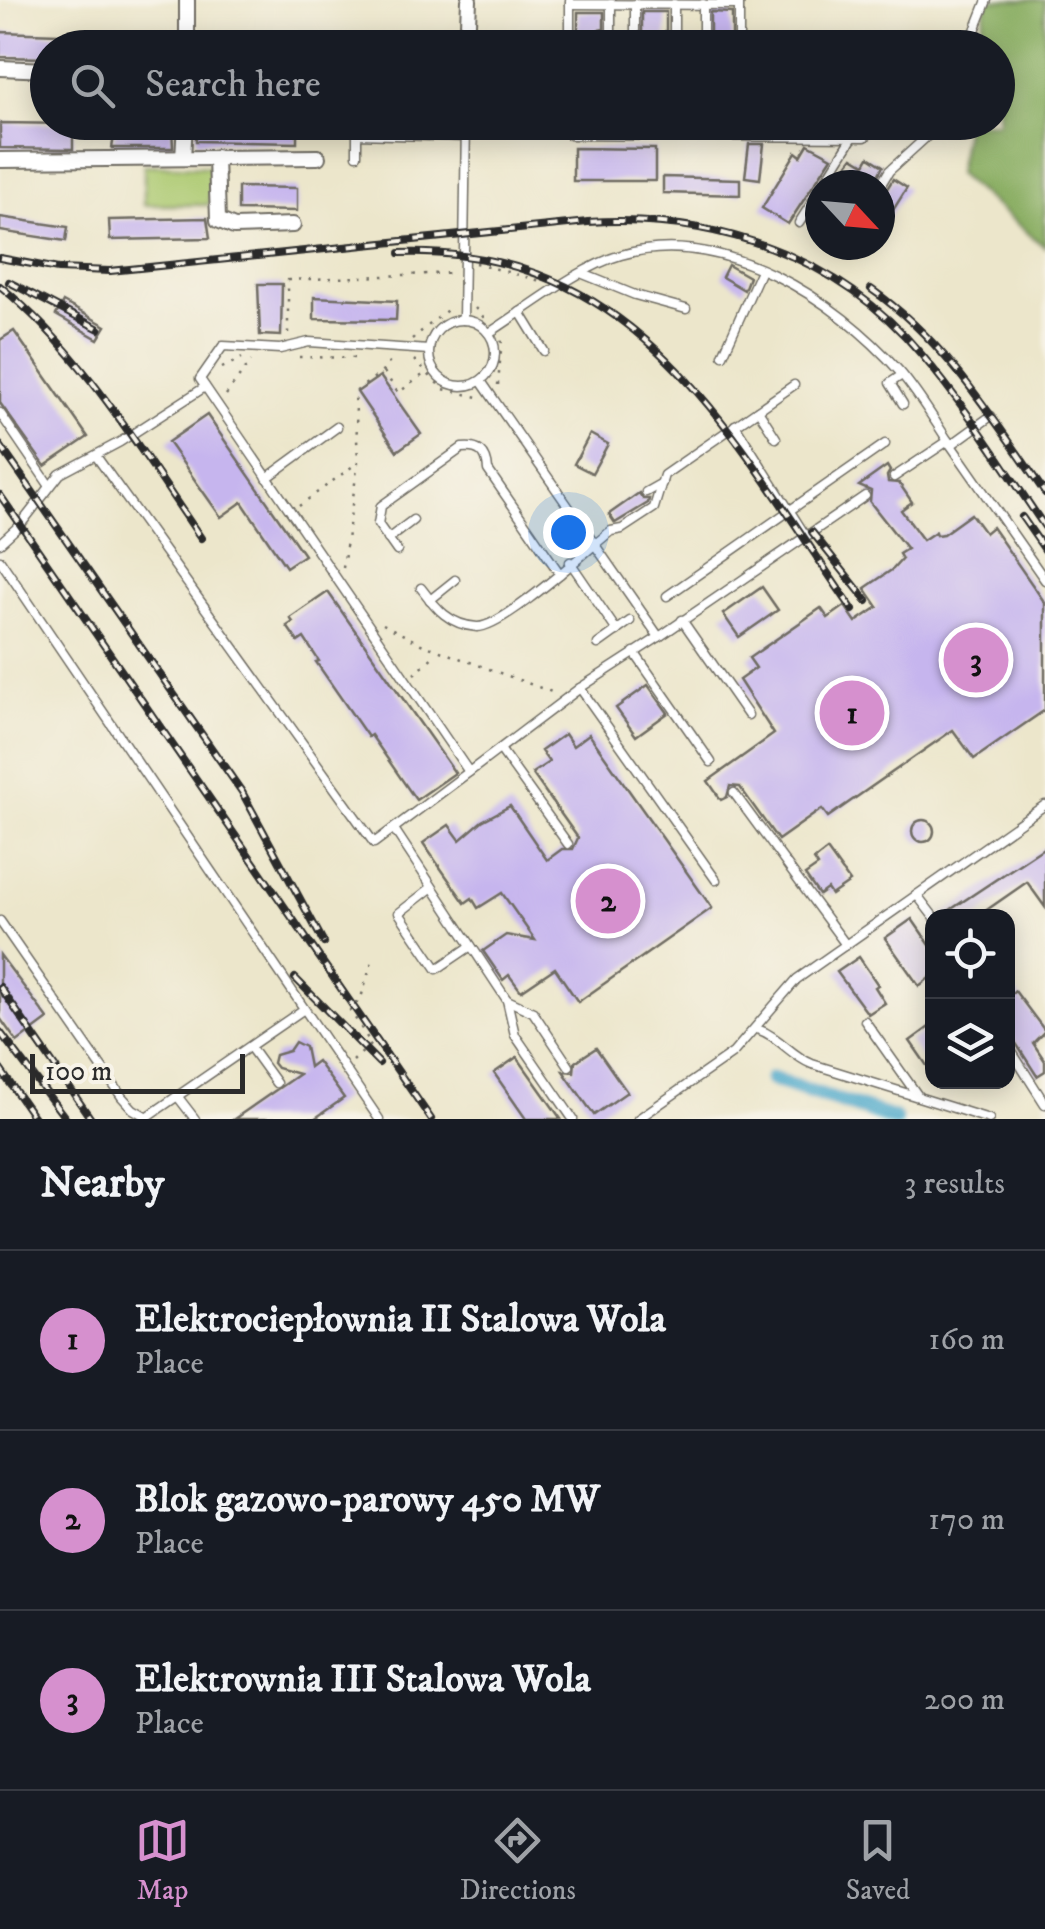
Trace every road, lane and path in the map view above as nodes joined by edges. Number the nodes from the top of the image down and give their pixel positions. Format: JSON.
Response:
{"nodes":[{"id":1,"x":187,"y":0,"type":"edge"},
{"id":2,"x":469,"y":0,"type":"edge"},
{"id":3,"x":987,"y":0,"type":"edge"},
{"id":4,"x":570,"y":2,"type":"edge"},
{"id":5,"x":739,"y":2,"type":"edge"},
{"id":6,"x":612,"y":4,"type":"junction"},
{"id":7,"x":635,"y":4,"type":"junction"},
{"id":8,"x":674,"y":4,"type":"junction"},
{"id":9,"x":704,"y":4,"type":"junction"},
{"id":10,"x":186,"y":30,"type":"edge"},
{"id":11,"x":468,"y":30,"type":"edge"},
{"id":12,"x":570,"y":30,"type":"edge"},
{"id":13,"x":612,"y":30,"type":"edge"},
{"id":14,"x":635,"y":30,"type":"edge"},
{"id":15,"x":674,"y":30,"type":"edge"},
{"id":16,"x":703,"y":30,"type":"edge"},
{"id":17,"x":739,"y":30,"type":"edge"},
{"id":18,"x":975,"y":30,"type":"edge"},
{"id":19,"x":0,"y":68,"type":"edge"},
{"id":20,"x":30,"y":69,"type":"edge"},
{"id":21,"x":184,"y":140,"type":"edge"},
{"id":22,"x":357,"y":140,"type":"edge"},
{"id":23,"x":470,"y":140,"type":"edge"},
{"id":24,"x":851,"y":140,"type":"edge"},
{"id":25,"x":924,"y":140,"type":"edge"},
{"id":26,"x":318,"y":156,"type":"dead end"},
{"id":27,"x":357,"y":156,"type":"dead end"},
{"id":28,"x":216,"y":157,"type":"junction"},
{"id":29,"x":183,"y":158,"type":"junction"},
{"id":30,"x":0,"y":160,"type":"edge"},
{"id":31,"x":833,"y":170,"type":"edge"},
{"id":32,"x":890,"y":170,"type":"edge"},
{"id":33,"x":805,"y":214,"type":"edge"},
{"id":34,"x":799,"y":224,"type":"dead end"},
{"id":35,"x":293,"y":225,"type":"dead end"},
{"id":36,"x":474,"y":256,"type":"dead end"},
{"id":37,"x":761,"y":270,"type":"junction"},
{"id":38,"x":583,"y":274,"type":"junction"},
{"id":39,"x":453,"y":284,"type":"dead end"},
{"id":40,"x":560,"y":288,"type":"junction"},
{"id":41,"x":453,"y":294,"type":"dead end"},
{"id":42,"x":473,"y":305,"type":"dead end"},
{"id":43,"x":686,"y":309,"type":"dead end"},
{"id":44,"x":520,"y":312,"type":"junction"},
{"id":45,"x":463,"y":320,"type":"junction"},
{"id":46,"x":492,"y":331,"type":"junction"},
{"id":47,"x":280,"y":348,"type":"junction"},
{"id":48,"x":402,"y":348,"type":"junction"},
{"id":49,"x":429,"y":350,"type":"junction"},
{"id":50,"x":544,"y":352,"type":"dead end"},
{"id":51,"x":722,"y":355,"type":"dead end"},
{"id":52,"x":294,"y":356,"type":"dead end"},
{"id":53,"x":373,"y":358,"type":"dead end"},
{"id":54,"x":407,"y":359,"type":"dead end"},
{"id":55,"x":383,"y":371,"type":"junction"},
{"id":56,"x":217,"y":372,"type":"dead end"},
{"id":57,"x":427,"y":372,"type":"junction"},
{"id":58,"x":902,"y":375,"type":"junction"},
{"id":59,"x":481,"y":381,"type":"junction"},
{"id":60,"x":794,"y":385,"type":"dead end"},
{"id":61,"x":205,"y":387,"type":"junction"},
{"id":62,"x":500,"y":394,"type":"dead end"},
{"id":63,"x":482,"y":399,"type":"dead end"},
{"id":64,"x":222,"y":400,"type":"dead end"},
{"id":65,"x":903,"y":404,"type":"dead end"},
{"id":66,"x":758,"y":410,"type":"junction"},
{"id":67,"x":0,"y":413,"type":"edge"},
{"id":68,"x":991,"y":416,"type":"dead end"},
{"id":69,"x":736,"y":426,"type":"junction"},
{"id":70,"x":337,"y":427,"type":"dead end"},
{"id":71,"x":776,"y":438,"type":"dead end"},
{"id":72,"x":949,"y":443,"type":"junction"},
{"id":73,"x":886,"y":444,"type":"dead end"},
{"id":74,"x":96,"y":456,"type":"junction"},
{"id":75,"x":358,"y":462,"type":"junction"},
{"id":76,"x":894,"y":477,"type":"dead end"},
{"id":77,"x":267,"y":478,"type":"junction"},
{"id":78,"x":662,"y":482,"type":"junction"},
{"id":79,"x":49,"y":485,"type":"junction"},
{"id":80,"x":646,"y":492,"type":"dead end"},
{"id":81,"x":866,"y":496,"type":"dead end"},
{"id":82,"x":296,"y":508,"type":"dead end"},
{"id":83,"x":790,"y":511,"type":"junction"},
{"id":84,"x":413,"y":520,"type":"dead end"},
{"id":85,"x":805,"y":535,"type":"junction"},
{"id":86,"x":388,"y":539,"type":"junction"},
{"id":87,"x":0,"y":544,"type":"edge"},
{"id":88,"x":595,"y":544,"type":"junction"},
{"id":89,"x":397,"y":551,"type":"dead end"},
{"id":90,"x":331,"y":558,"type":"dead end"},
{"id":91,"x":0,"y":560,"type":"edge"},
{"id":92,"x":570,"y":562,"type":"junction"},
{"id":93,"x":560,"y":574,"type":"junction"},
{"id":94,"x":455,"y":580,"type":"dead end"},
{"id":95,"x":1045,"y":580,"type":"edge"},
{"id":96,"x":421,"y":588,"type":"dead end"},
{"id":97,"x":667,"y":596,"type":"dead end"},
{"id":98,"x":430,"y":600,"type":"junction"},
{"id":99,"x":682,"y":620,"type":"junction"},
{"id":100,"x":630,"y":621,"type":"dead end"},
{"id":101,"x":384,"y":625,"type":"dead end"},
{"id":102,"x":617,"y":631,"type":"junction"},
{"id":103,"x":659,"y":636,"type":"junction"},
{"id":104,"x":598,"y":644,"type":"dead end"},
{"id":105,"x":440,"y":651,"type":"junction"},
{"id":106,"x":634,"y":652,"type":"junction"},
{"id":107,"x":412,"y":676,"type":"dead end"},
{"id":108,"x":580,"y":688,"type":"junction"},
{"id":109,"x":548,"y":705,"type":"dead end"},
{"id":110,"x":748,"y":715,"type":"dead end"},
{"id":111,"x":500,"y":749,"type":"junction"},
{"id":112,"x":711,"y":762,"type":"dead end"},
{"id":113,"x":469,"y":772,"type":"junction"},
{"id":114,"x":734,"y":793,"type":"dead end"},
{"id":115,"x":1045,"y":805,"type":"edge"},
{"id":116,"x":394,"y":829,"type":"junction"},
{"id":117,"x":568,"y":844,"type":"dead end"},
{"id":118,"x":716,"y":880,"type":"dead end"},
{"id":119,"x":431,"y":888,"type":"junction"},
{"id":120,"x":917,"y":895,"type":"junction"},
{"id":121,"x":928,"y":909,"type":"edge"},
{"id":122,"x":0,"y":921,"type":"edge"},
{"id":123,"x":846,"y":945,"type":"junction"},
{"id":124,"x":471,"y":946,"type":"junction"},
{"id":125,"x":372,"y":961,"type":"dead end"},
{"id":126,"x":62,"y":982,"type":"dead end"},
{"id":127,"x":50,"y":990,"type":"junction"},
{"id":128,"x":508,"y":1000,"type":"junction"},
{"id":129,"x":304,"y":1009,"type":"junction"},
{"id":130,"x":865,"y":1021,"type":"dead end"},
{"id":131,"x":757,"y":1029,"type":"junction"},
{"id":132,"x":250,"y":1047,"type":"junction"},
{"id":133,"x":1015,"y":1057,"type":"edge"},
{"id":134,"x":569,"y":1066,"type":"dead end"},
{"id":135,"x":344,"y":1068,"type":"junction"},
{"id":136,"x":276,"y":1083,"type":"dead end"},
{"id":137,"x":918,"y":1096,"type":"junction"},
{"id":138,"x":178,"y":1097,"type":"junction"},
{"id":139,"x":1045,"y":1104,"type":"edge"},
{"id":140,"x":194,"y":1119,"type":"edge"},
{"id":141,"x":380,"y":1119,"type":"edge"},
{"id":142,"x":573,"y":1119,"type":"edge"},
{"id":143,"x":638,"y":1119,"type":"edge"},
{"id":144,"x":989,"y":1119,"type":"edge"}],
"edges":[{"from":1,"to":10,"type":"street"},
{"from":2,"to":11,"type":"street"},
{"from":3,"to":18,"type":"lane"},
{"from":4,"to":6,"type":"lane"},
{"from":4,"to":12,"type":"lane"},
{"from":5,"to":9,"type":"lane"},
{"from":5,"to":17,"type":"lane"},
{"from":6,"to":7,"type":"lane"},
{"from":6,"to":13,"type":"lane"},
{"from":7,"to":8,"type":"lane"},
{"from":7,"to":14,"type":"lane"},
{"from":8,"to":9,"type":"lane"},
{"from":8,"to":15,"type":"lane"},
{"from":9,"to":16,"type":"lane"},
{"from":19,"to":20,"type":"street"},
{"from":21,"to":29,"type":"street"},
{"from":22,"to":27,"type":"lane"},
{"from":23,"to":45,"type":"lane"},
{"from":24,"to":31,"type":"lane"},
{"from":25,"to":32,"type":"lane"},
{"from":26,"to":28,"type":"street"},
{"from":28,"to":29,"type":"street"},
{"from":28,"to":35,"type":"street"},
{"from":29,"to":30,"type":"street"},
{"from":33,"to":34,"type":"lane"},
{"from":36,"to":40,"type":"path"},
{"from":37,"to":38,"type":"lane"},
{"from":37,"to":51,"type":"lane"},
{"from":37,"to":58,"type":"lane"},
{"from":38,"to":40,"type":"lane"},
{"from":38,"to":43,"type":"lane"},
{"from":39,"to":47,"type":"path"},
{"from":40,"to":44,"type":"lane"},
{"from":41,"to":48,"type":"path"},
{"from":42,"to":46,"type":"path"},
{"from":44,"to":46,"type":"lane"},
{"from":44,"to":50,"type":"lane"},
{"from":45,"to":46,"type":"lane"},
{"from":45,"to":49,"type":"lane"},
{"from":46,"to":59,"type":"lane"},
{"from":46,"to":62,"type":"path"},
{"from":47,"to":48,"type":"lane"},
{"from":47,"to":61,"type":"lane"},
{"from":48,"to":49,"type":"lane"},
{"from":48,"to":55,"type":"path"},
{"from":49,"to":59,"type":"lane"},
{"from":52,"to":53,"type":"path"},
{"from":54,"to":57,"type":"path"},
{"from":55,"to":57,"type":"path"},
{"from":55,"to":75,"type":"path"},
{"from":56,"to":64,"type":"path"},
{"from":57,"to":63,"type":"path"},
{"from":58,"to":65,"type":"lane"},
{"from":58,"to":72,"type":"lane"},
{"from":59,"to":88,"type":"lane"},
{"from":60,"to":66,"type":"lane"},
{"from":61,"to":74,"type":"lane"},
{"from":61,"to":77,"type":"lane"},
{"from":66,"to":69,"type":"lane"},
{"from":66,"to":71,"type":"lane"},
{"from":67,"to":79,"type":"lane"},
{"from":68,"to":72,"type":"lane"},
{"from":69,"to":78,"type":"lane"},
{"from":69,"to":83,"type":"lane"},
{"from":70,"to":77,"type":"lane"},
{"from":72,"to":76,"type":"lane"},
{"from":72,"to":95,"type":"lane"},
{"from":73,"to":83,"type":"lane"},
{"from":74,"to":79,"type":"lane"},
{"from":74,"to":116,"type":"lane"},
{"from":75,"to":82,"type":"path"},
{"from":75,"to":90,"type":"path"},
{"from":77,"to":113,"type":"lane"},
{"from":78,"to":80,"type":"lane"},
{"from":78,"to":88,"type":"lane"},
{"from":79,"to":87,"type":"lane"},
{"from":81,"to":85,"type":"lane"},
{"from":83,"to":85,"type":"lane"},
{"from":83,"to":97,"type":"lane"},
{"from":84,"to":86,"type":"lane"},
{"from":85,"to":99,"type":"lane"},
{"from":86,"to":89,"type":"lane"},
{"from":86,"to":93,"type":"lane"},
{"from":88,"to":92,"type":"lane"},
{"from":88,"to":103,"type":"lane"},
{"from":91,"to":129,"type":"lane"},
{"from":92,"to":93,"type":"lane"},
{"from":92,"to":102,"type":"lane"},
{"from":93,"to":98,"type":"lane"},
{"from":94,"to":98,"type":"lane"},
{"from":96,"to":98,"type":"lane"},
{"from":99,"to":103,"type":"lane"},
{"from":99,"to":110,"type":"lane"},
{"from":100,"to":102,"type":"lane"},
{"from":101,"to":105,"type":"path"},
{"from":102,"to":104,"type":"lane"},
{"from":103,"to":106,"type":"lane"},
{"from":105,"to":107,"type":"path"},
{"from":105,"to":109,"type":"path"},
{"from":106,"to":108,"type":"lane"},
{"from":106,"to":112,"type":"lane"},
{"from":108,"to":111,"type":"lane"},
{"from":108,"to":118,"type":"lane"},
{"from":111,"to":113,"type":"lane"},
{"from":111,"to":117,"type":"lane"},
{"from":113,"to":116,"type":"lane"},
{"from":114,"to":123,"type":"lane"},
{"from":115,"to":120,"type":"lane"},
{"from":116,"to":119,"type":"lane"},
{"from":119,"to":124,"type":"lane"},
{"from":119,"to":124,"type":"lane"},
{"from":120,"to":121,"type":"lane"},
{"from":120,"to":123,"type":"lane"},
{"from":122,"to":127,"type":"lane"},
{"from":123,"to":131,"type":"lane"},
{"from":124,"to":128,"type":"lane"},
{"from":125,"to":135,"type":"path"},
{"from":126,"to":127,"type":"lane"},
{"from":127,"to":138,"type":"lane"},
{"from":128,"to":134,"type":"lane"},
{"from":128,"to":142,"type":"lane"},
{"from":129,"to":132,"type":"lane"},
{"from":129,"to":135,"type":"lane"},
{"from":130,"to":137,"type":"lane"},
{"from":131,"to":137,"type":"lane"},
{"from":131,"to":143,"type":"lane"},
{"from":132,"to":136,"type":"lane"},
{"from":132,"to":138,"type":"lane"},
{"from":133,"to":139,"type":"lane"},
{"from":135,"to":141,"type":"lane"},
{"from":137,"to":144,"type":"lane"},
{"from":138,"to":140,"type":"lane"}]}
